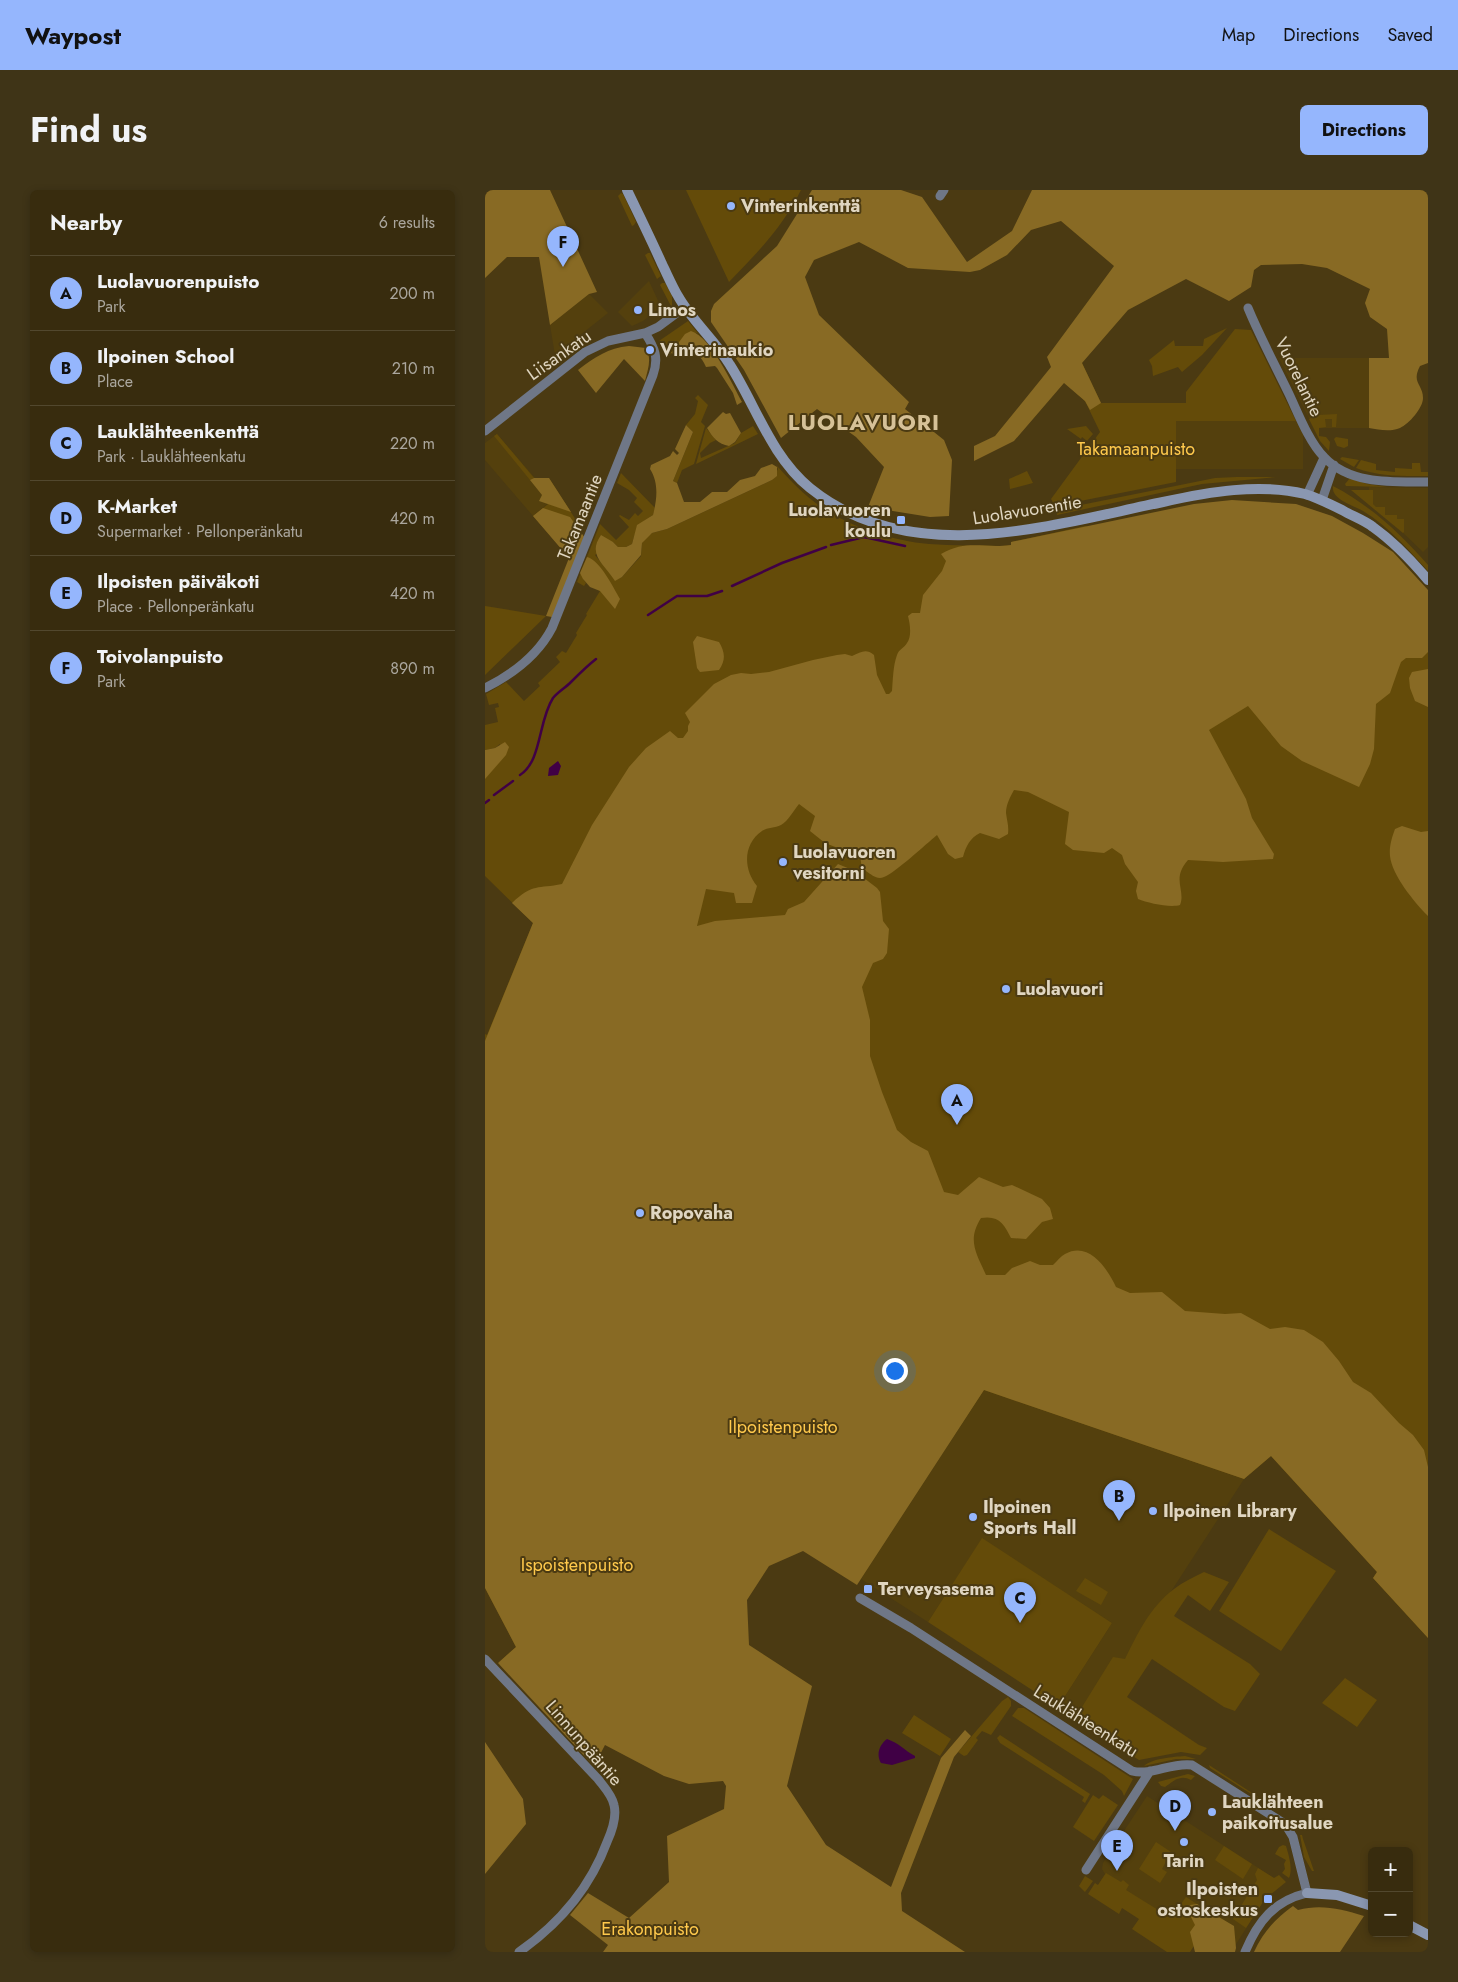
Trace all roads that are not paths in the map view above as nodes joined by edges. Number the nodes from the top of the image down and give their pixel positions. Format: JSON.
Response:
{"nodes":[{"id":1,"x":627,"y":190,"type":"edge"},
{"id":2,"x":685,"y":307,"type":"junction"},
{"id":3,"x":1248,"y":308,"type":"dead end"},
{"id":4,"x":645,"y":333,"type":"junction"},
{"id":5,"x":485,"y":431,"type":"edge"},
{"id":6,"x":1324,"y":458,"type":"junction"},
{"id":7,"x":1335,"y":465,"type":"junction"},
{"id":8,"x":1428,"y":482,"type":"edge"},
{"id":9,"x":1307,"y":495,"type":"junction"},
{"id":10,"x":1322,"y":500,"type":"junction"},
{"id":11,"x":1428,"y":580,"type":"edge"},
{"id":12,"x":485,"y":688,"type":"edge"},
{"id":13,"x":860,"y":1598,"type":"dead end"},
{"id":14,"x":485,"y":1659,"type":"edge"},
{"id":15,"x":1150,"y":1771,"type":"junction"},
{"id":16,"x":1086,"y":1870,"type":"dead end"},
{"id":17,"x":1307,"y":1894,"type":"junction"},
{"id":18,"x":1368,"y":1905,"type":"edge"},
{"id":19,"x":1413,"y":1927,"type":"edge"},
{"id":20,"x":1428,"y":1934,"type":"edge"},
{"id":21,"x":519,"y":1952,"type":"edge"},
{"id":22,"x":1245,"y":1952,"type":"edge"}],
"edges":[{"from":1,"to":2,"type":"street","name":"Luolavuorentie"},
{"from":2,"to":4,"type":"street","name":"Liisankatu"},
{"from":2,"to":9,"type":"street","name":"Luolavuorentie"},
{"from":3,"to":6,"type":"street","name":"Vuorelantie"},
{"from":4,"to":5,"type":"street","name":"Liisankatu"},
{"from":4,"to":12,"type":"street","name":"Takamaantie"},
{"from":6,"to":7,"type":"street","name":"Vuorelantie"},
{"from":6,"to":9,"type":"street"},
{"from":7,"to":8,"type":"street","name":"Vuorelantie"},
{"from":7,"to":10,"type":"street"},
{"from":9,"to":10,"type":"street","name":"Luolavuorentie"},
{"from":10,"to":11,"type":"street","name":"Luolavuorentie"},
{"from":13,"to":15,"type":"street","name":"Lauklähteenkatu"},
{"from":14,"to":21,"type":"street","name":"Linnunpääntie"},
{"from":15,"to":16,"type":"street"},
{"from":15,"to":17,"type":"street","name":"Lauklähteenkatu"},
{"from":17,"to":18,"type":"street"},
{"from":17,"to":22,"type":"street"},
{"from":19,"to":20,"type":"street"}]}
